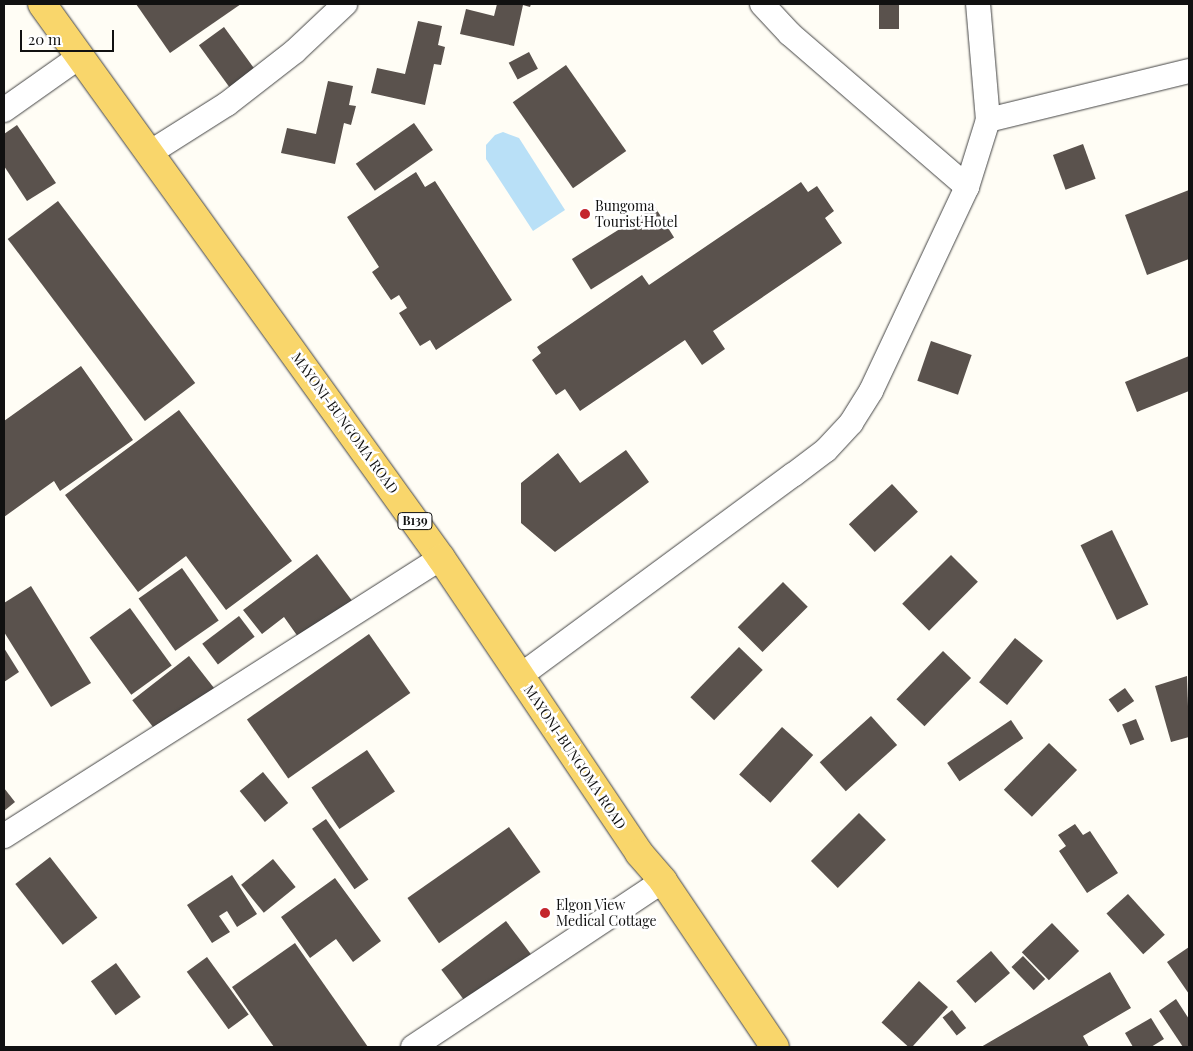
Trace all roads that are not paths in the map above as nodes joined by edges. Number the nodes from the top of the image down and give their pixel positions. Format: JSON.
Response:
{"nodes":[{"id":1,"x":42,"y":4,"type":"edge"},
{"id":2,"x":762,"y":4,"type":"edge"},
{"id":3,"x":978,"y":4,"type":"edge"},
{"id":4,"x":338,"y":6,"type":"edge"},
{"id":5,"x":79,"y":57,"type":"junction"},
{"id":6,"x":1189,"y":71,"type":"edge"},
{"id":7,"x":4,"y":110,"type":"edge"},
{"id":8,"x":988,"y":120,"type":"junction"},
{"id":9,"x":151,"y":152,"type":"junction"},
{"id":10,"x":967,"y":187,"type":"junction"},
{"id":11,"x":441,"y":558,"type":"junction"},
{"id":12,"x":520,"y":676,"type":"junction"},
{"id":13,"x":4,"y":836,"type":"edge"},
{"id":14,"x":663,"y":881,"type":"junction"},
{"id":15,"x":413,"y":1047,"type":"edge"},
{"id":16,"x":775,"y":1047,"type":"edge"}],
"edges":[{"from":1,"to":5,"type":"main road","name":"MAYONI-BUNGOMA ROAD","number":"B139"},
{"from":2,"to":10,"type":"street"},
{"from":3,"to":8,"type":"street"},
{"from":4,"to":9,"type":"street"},
{"from":5,"to":7,"type":"street"},
{"from":5,"to":9,"type":"main road","name":"MAYONI-BUNGOMA ROAD","number":"B139"},
{"from":6,"to":8,"type":"street"},
{"from":8,"to":10,"type":"street"},
{"from":9,"to":11,"type":"main road","name":"MAYONI-BUNGOMA ROAD","number":"B139"},
{"from":10,"to":12,"type":"street"},
{"from":11,"to":12,"type":"main road","name":"MAYONI-BUNGOMA ROAD","number":"B139"},
{"from":11,"to":13,"type":"street"},
{"from":12,"to":14,"type":"main road","name":"MAYONI-BUNGOMA ROAD","number":"B139"},
{"from":14,"to":15,"type":"street"},
{"from":14,"to":16,"type":"main road","name":"MAYONI-BUNGOMA ROAD","number":"B139"}]}
